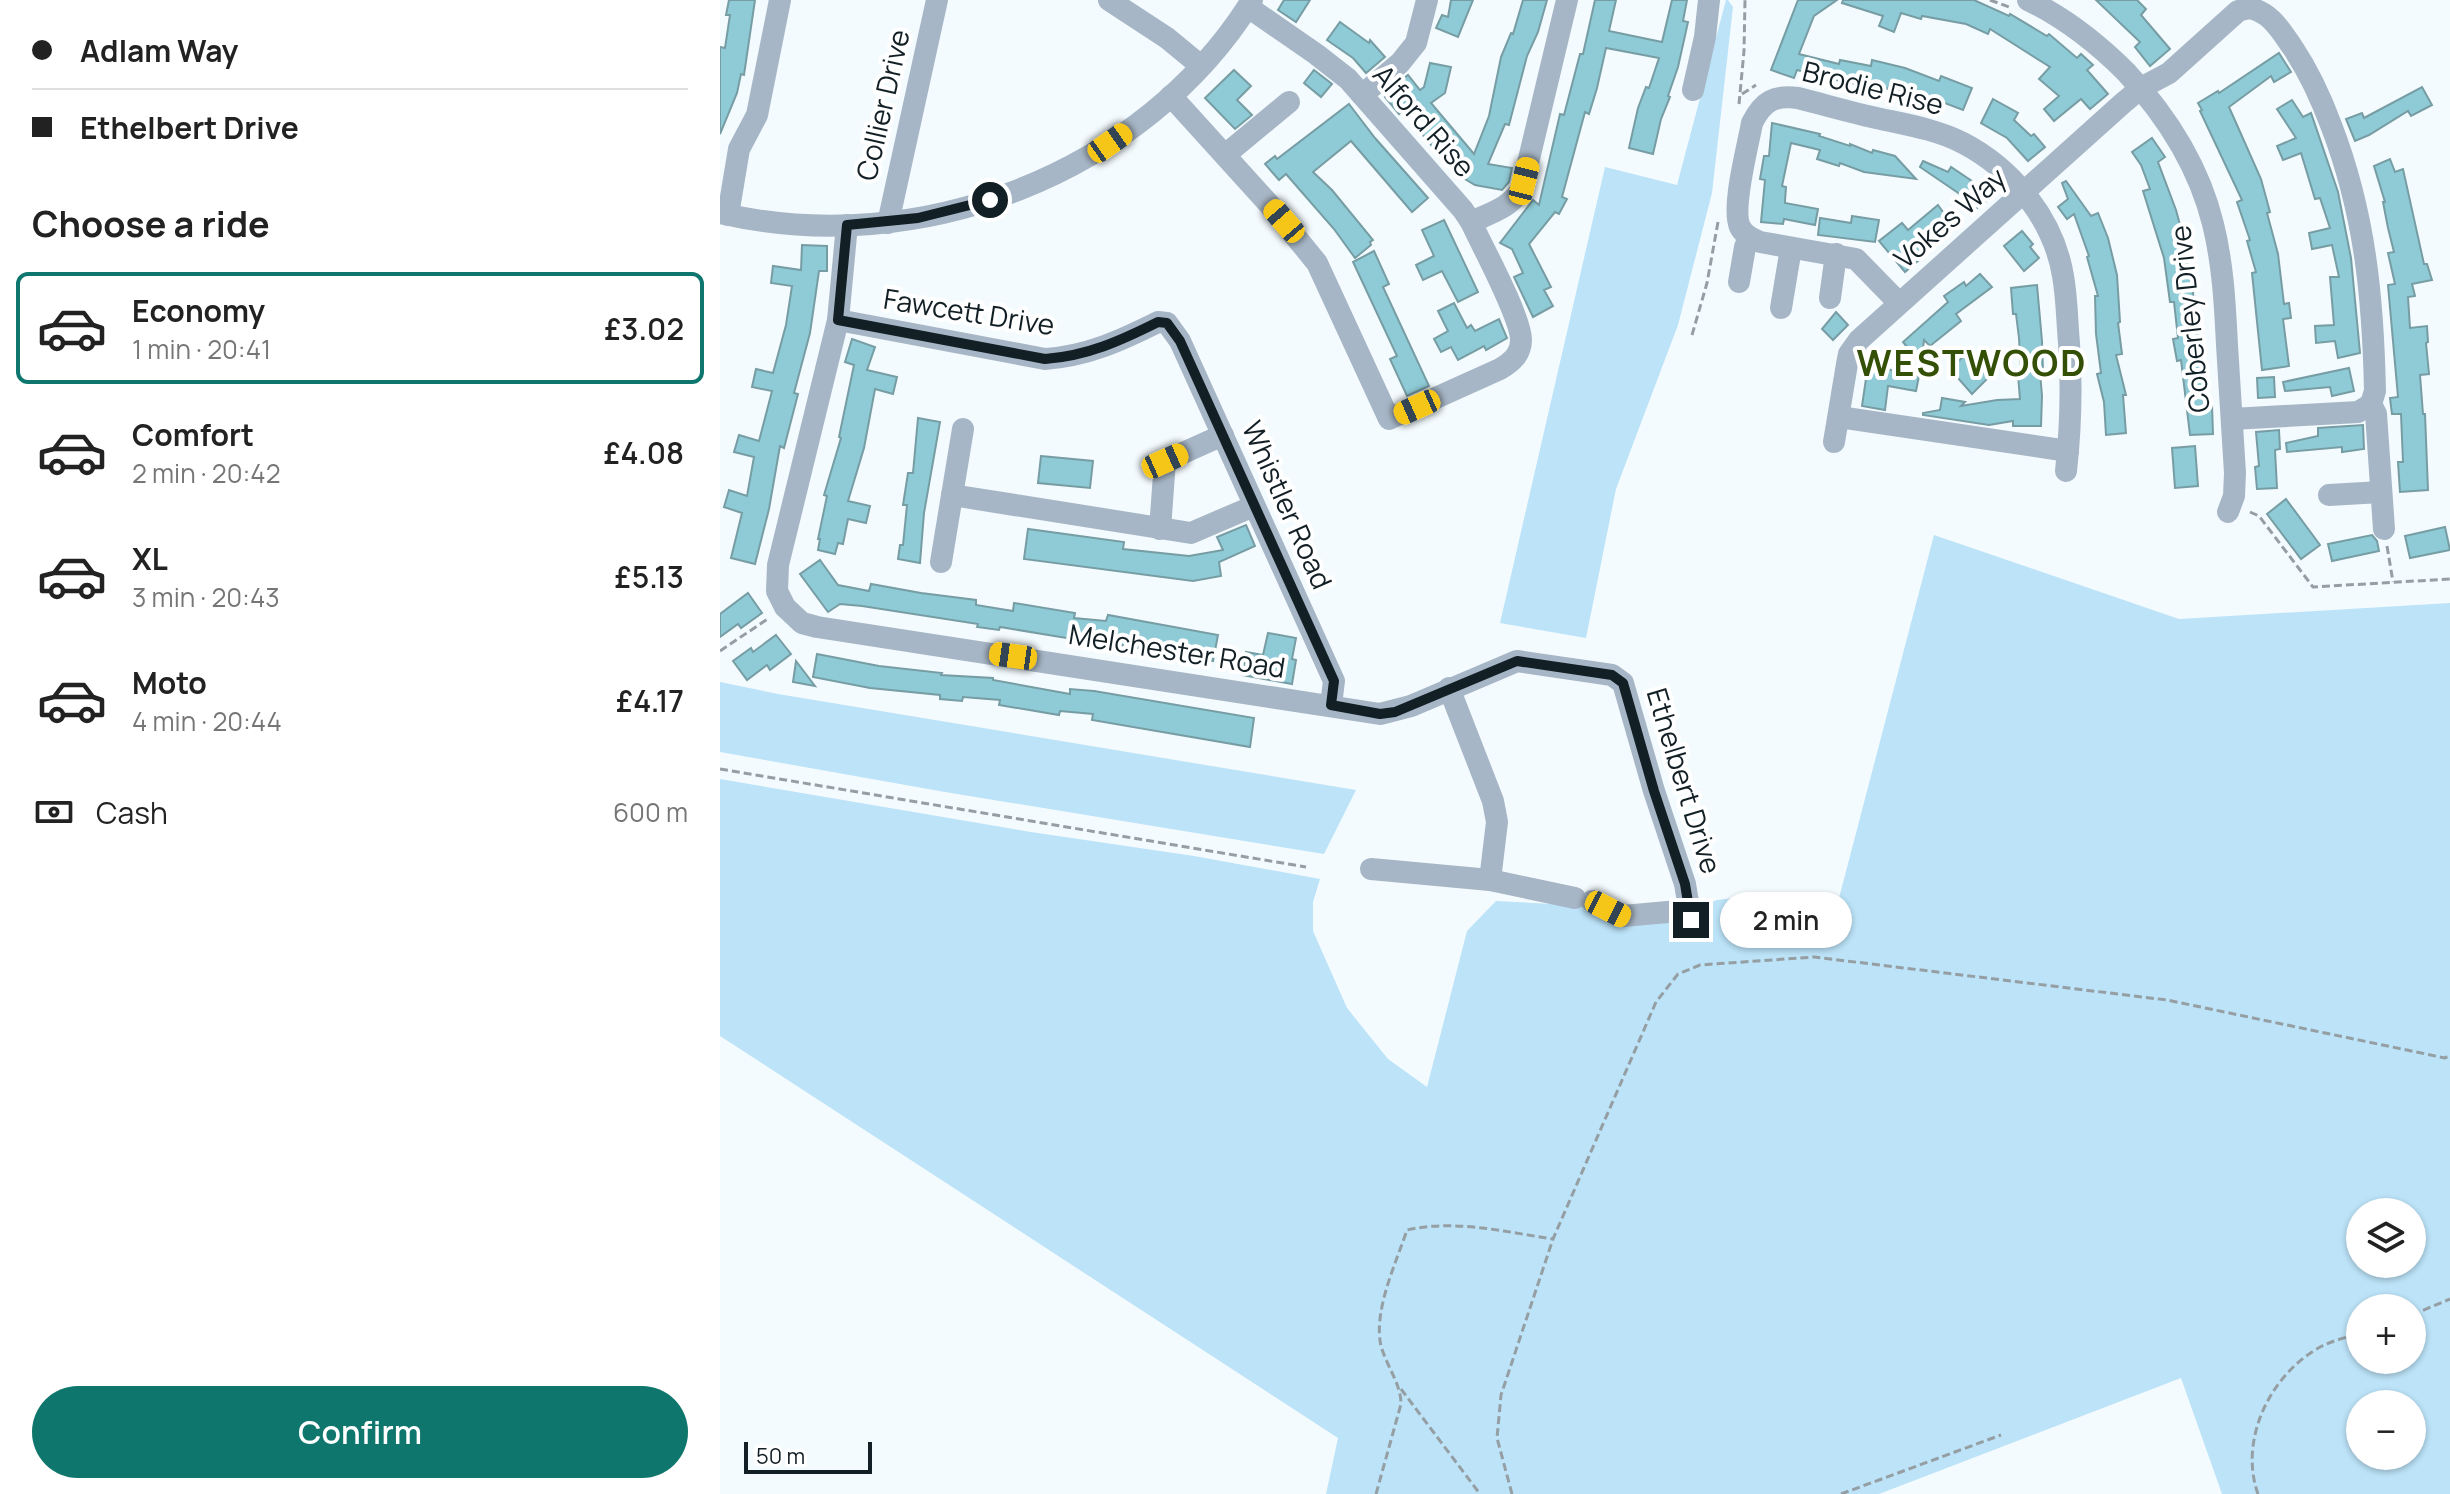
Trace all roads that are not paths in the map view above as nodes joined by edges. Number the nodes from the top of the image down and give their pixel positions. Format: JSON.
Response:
{"nodes":[{"id":1,"x":780,"y":0,"type":"edge"},
{"id":2,"x":937,"y":0,"type":"edge"},
{"id":3,"x":1109,"y":0,"type":"edge"},
{"id":4,"x":1427,"y":0,"type":"edge"},
{"id":5,"x":1567,"y":0,"type":"edge"},
{"id":6,"x":1709,"y":0,"type":"edge"},
{"id":7,"x":1250,"y":4,"type":"edge"},
{"id":8,"x":2248,"y":4,"type":"edge"},
{"id":9,"x":2024,"y":6,"type":"edge"},
{"id":10,"x":1201,"y":66,"type":"junction"},
{"id":11,"x":2141,"y":88,"type":"junction"},
{"id":12,"x":1693,"y":90,"type":"dead end"},
{"id":13,"x":1362,"y":95,"type":"junction"},
{"id":14,"x":1171,"y":96,"type":"junction"},
{"id":15,"x":1289,"y":102,"type":"dead end"},
{"id":16,"x":1225,"y":155,"type":"junction"},
{"id":17,"x":2023,"y":193,"type":"junction"},
{"id":18,"x":724,"y":214,"type":"edge"},
{"id":19,"x":1471,"y":222,"type":"junction"},
{"id":20,"x":888,"y":223,"type":"junction"},
{"id":21,"x":847,"y":225,"type":"junction"},
{"id":22,"x":1749,"y":237,"type":"junction"},
{"id":23,"x":1791,"y":248,"type":"junction"},
{"id":24,"x":1836,"y":254,"type":"junction"},
{"id":25,"x":1739,"y":282,"type":"dead end"},
{"id":26,"x":1830,"y":298,"type":"dead end"},
{"id":27,"x":1899,"y":303,"type":"junction"},
{"id":28,"x":1781,"y":308,"type":"dead end"},
{"id":29,"x":838,"y":320,"type":"junction"},
{"id":30,"x":1175,"y":332,"type":"joint"},
{"id":31,"x":2371,"y":404,"type":"junction"},
{"id":32,"x":1839,"y":417,"type":"junction"},
{"id":33,"x":2232,"y":419,"type":"junction"},
{"id":34,"x":963,"y":429,"type":"dead end"},
{"id":35,"x":1223,"y":435,"type":"junction"},
{"id":36,"x":1834,"y":442,"type":"dead end"},
{"id":37,"x":2381,"y":492,"type":"junction"},
{"id":38,"x":952,"y":495,"type":"junction"},
{"id":39,"x":2329,"y":495,"type":"dead end"},
{"id":40,"x":1254,"y":506,"type":"junction"},
{"id":41,"x":2229,"y":508,"type":"road end"},
{"id":42,"x":1160,"y":529,"type":"junction"},
{"id":43,"x":2384,"y":529,"type":"road end"},
{"id":44,"x":941,"y":562,"type":"dead end"},
{"id":45,"x":1612,"y":675,"type":"joint"},
{"id":46,"x":1449,"y":688,"type":"junction"},
{"id":47,"x":1331,"y":705,"type":"junction"},
{"id":48,"x":1371,"y":869,"type":"dead end"},
{"id":49,"x":1490,"y":880,"type":"junction"}],
"edges":[{"from":1,"to":18,"type":"street"},
{"from":2,"to":20,"type":"street","name":"Collier Drive"},
{"from":3,"to":10,"type":"street"},
{"from":4,"to":13,"type":"street"},
{"from":5,"to":19,"type":"street"},
{"from":6,"to":12,"type":"street"},
{"from":7,"to":10,"type":"street"},
{"from":7,"to":13,"type":"street","name":"Alford Rise"},
{"from":8,"to":11,"type":"street","name":"Vokes Way"},
{"from":8,"to":31,"type":"street"},
{"from":9,"to":11,"type":"street","name":"Coberley Drive"},
{"from":10,"to":14,"type":"street"},
{"from":11,"to":17,"type":"street","name":"Vokes Way"},
{"from":11,"to":33,"type":"street","name":"Coberley Drive"},
{"from":13,"to":19,"type":"street","name":"Alford Rise"},
{"from":14,"to":16,"type":"street"},
{"from":14,"to":20,"type":"street"},
{"from":15,"to":16,"type":"street"},
{"from":16,"to":19,"type":"street","name":"Alford Rise"},
{"from":17,"to":22,"type":"street","name":"Brodie Rise"},
{"from":17,"to":27,"type":"street","name":"Vokes Way"},
{"from":17,"to":32,"type":"street"},
{"from":18,"to":21,"type":"street"},
{"from":20,"to":21,"type":"street"},
{"from":21,"to":29,"type":"street"},
{"from":22,"to":23,"type":"street"},
{"from":22,"to":25,"type":"street"},
{"from":23,"to":24,"type":"street"},
{"from":23,"to":28,"type":"street"},
{"from":24,"to":26,"type":"street"},
{"from":24,"to":27,"type":"street"},
{"from":27,"to":32,"type":"street","name":"Vokes Way"},
{"from":29,"to":30,"type":"street","name":"Fawcett Drive"},
{"from":29,"to":47,"type":"street","name":"Melchester Road"},
{"from":30,"to":35,"type":"street","name":"Whistler Road"},
{"from":31,"to":33,"type":"street"},
{"from":31,"to":37,"type":"street"},
{"from":32,"to":36,"type":"street","name":"Vokes Way"},
{"from":33,"to":41,"type":"street","name":"Coberley Drive"},
{"from":34,"to":38,"type":"street"},
{"from":35,"to":40,"type":"street","name":"Whistler Road"},
{"from":35,"to":42,"type":"street"},
{"from":37,"to":39,"type":"street"},
{"from":37,"to":43,"type":"street"},
{"from":38,"to":42,"type":"street"},
{"from":38,"to":44,"type":"street"},
{"from":40,"to":42,"type":"street"},
{"from":40,"to":47,"type":"street","name":"Whistler Road"},
{"from":45,"to":46,"type":"street","name":"Melchester Road"},
{"from":45,"to":49,"type":"street","name":"Ethelbert Drive"},
{"from":46,"to":47,"type":"street","name":"Melchester Road"},
{"from":46,"to":49,"type":"street"},
{"from":48,"to":49,"type":"street","name":"Ethelbert Drive"}]}
